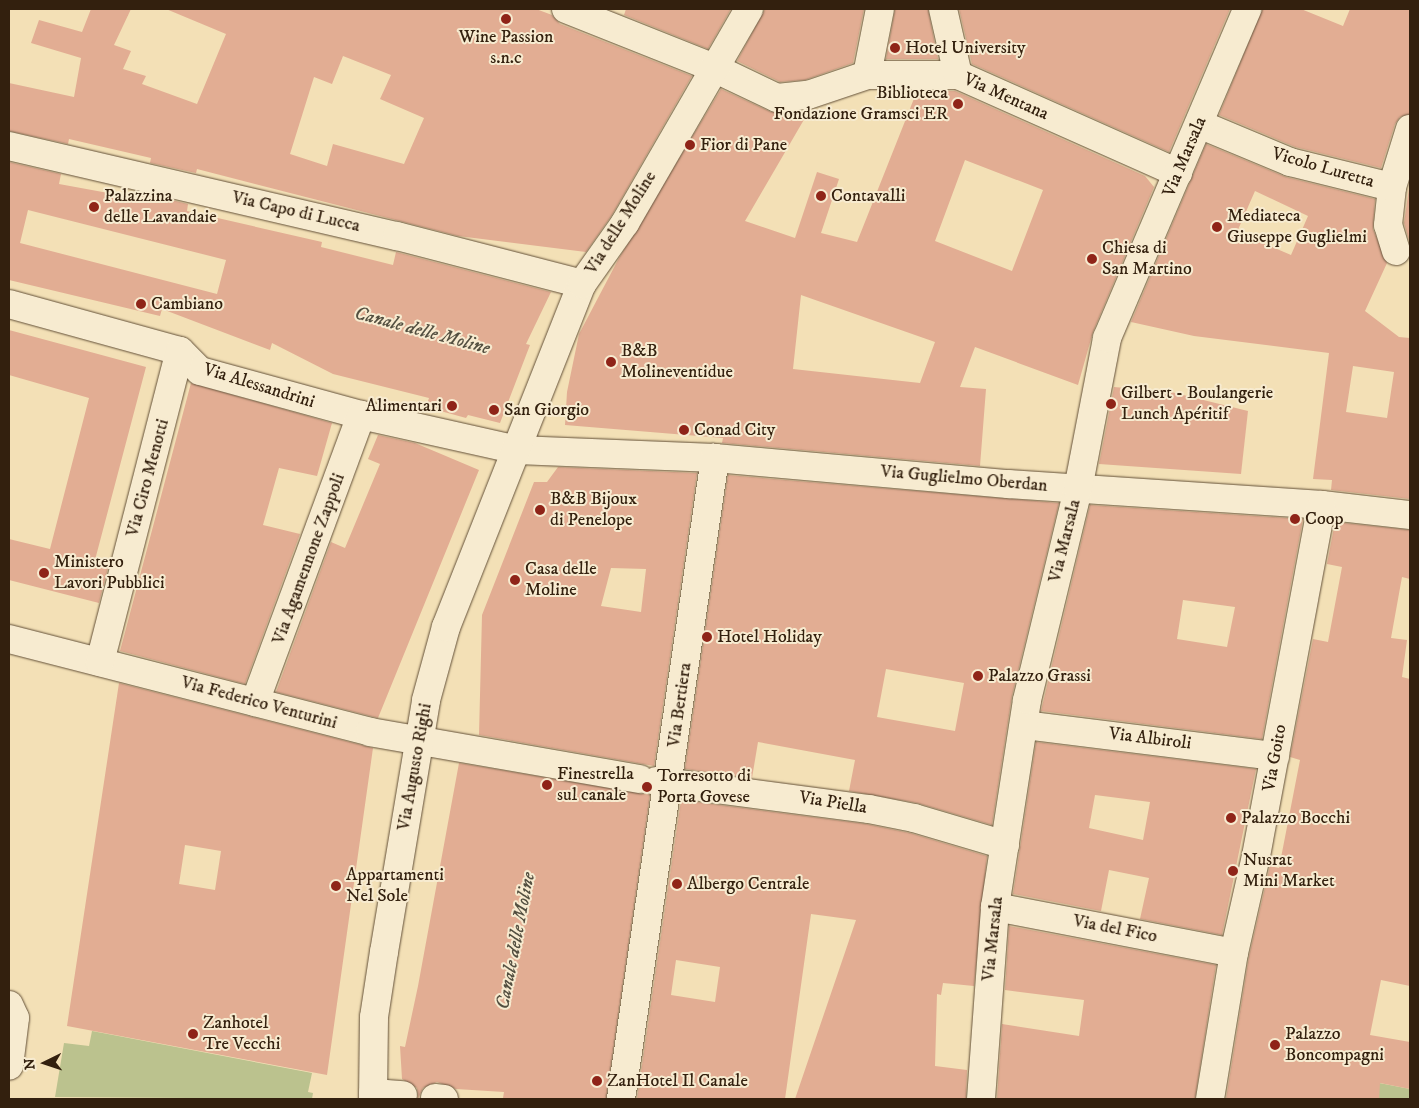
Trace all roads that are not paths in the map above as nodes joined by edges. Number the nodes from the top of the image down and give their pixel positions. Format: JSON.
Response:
{"nodes":[{"id":1,"x":566,"y":9,"type":"edge"},
{"id":2,"x":749,"y":9,"type":"edge"},
{"id":3,"x":880,"y":9,"type":"edge"},
{"id":4,"x":943,"y":9,"type":"edge"},
{"id":5,"x":1247,"y":9,"type":"edge"},
{"id":6,"x":714,"y":68,"type":"junction"},
{"id":7,"x":867,"y":75,"type":"junction"},
{"id":8,"x":958,"y":75,"type":"junction"},
{"id":9,"x":1199,"y":124,"type":"junction"},
{"id":10,"x":1410,"y":129,"type":"edge"},
{"id":11,"x":9,"y":146,"type":"edge"},
{"id":12,"x":1178,"y":173,"type":"junction"},
{"id":13,"x":1392,"y":187,"type":"junction"},
{"id":14,"x":1396,"y":251,"type":"dead end"},
{"id":15,"x":582,"y":284,"type":"junction"},
{"id":16,"x":9,"y":304,"type":"edge"},
{"id":17,"x":180,"y":352,"type":"junction"},
{"id":18,"x":361,"y":415,"type":"junction"},
{"id":19,"x":517,"y":450,"type":"junction"},
{"id":20,"x":715,"y":458,"type":"junction"},
{"id":21,"x":1078,"y":489,"type":"junction"},
{"id":22,"x":1322,"y":505,"type":"junction"},
{"id":23,"x":1410,"y":515,"type":"edge"},
{"id":24,"x":9,"y":639,"type":"edge"},
{"id":25,"x":100,"y":662,"type":"junction"},
{"id":26,"x":255,"y":702,"type":"junction"},
{"id":27,"x":1024,"y":724,"type":"junction"},
{"id":28,"x":419,"y":741,"type":"junction"},
{"id":29,"x":1275,"y":756,"type":"junction"},
{"id":30,"x":655,"y":781,"type":"junction"},
{"id":31,"x":1005,"y":845,"type":"junction"},
{"id":32,"x":995,"y":907,"type":"junction"},
{"id":33,"x":1234,"y":953,"type":"junction"},
{"id":34,"x":9,"y":1004,"type":"edge"},
{"id":35,"x":9,"y":1066,"type":"edge"},
{"id":36,"x":403,"y":1095,"type":"dead end"},
{"id":37,"x":373,"y":1096,"type":"edge"},
{"id":38,"x":621,"y":1099,"type":"edge"},
{"id":39,"x":980,"y":1099,"type":"edge"},
{"id":40,"x":1210,"y":1099,"type":"edge"}],
"edges":[{"from":1,"to":6,"type":"street","name":"Via Mentana"},
{"from":2,"to":6,"type":"street","name":"Via delle Moline"},
{"from":3,"to":7,"type":"street"},
{"from":4,"to":8,"type":"street"},
{"from":5,"to":9,"type":"street","name":"Via Marsala"},
{"from":6,"to":7,"type":"street","name":"Via Mentana"},
{"from":6,"to":15,"type":"street","name":"Via delle Moline"},
{"from":7,"to":8,"type":"street","name":"Via Mentana"},
{"from":8,"to":12,"type":"street","name":"Via Mentana"},
{"from":9,"to":12,"type":"street","name":"Via Marsala"},
{"from":9,"to":13,"type":"street","name":"Vicolo Luretta"},
{"from":10,"to":13,"type":"street"},
{"from":11,"to":15,"type":"street","name":"Via Capo di Lucca"},
{"from":12,"to":21,"type":"street","name":"Via Marsala"},
{"from":13,"to":14,"type":"street"},
{"from":15,"to":19,"type":"street","name":"Via delle Moline"},
{"from":16,"to":17,"type":"street","name":"Via Alessandrini"},
{"from":17,"to":18,"type":"street","name":"Via Alessandrini"},
{"from":17,"to":25,"type":"street","name":"Via Ciro Menotti"},
{"from":18,"to":19,"type":"street","name":"Via Alessandrini"},
{"from":18,"to":26,"type":"street","name":"Via Agamennone Zappoli"},
{"from":19,"to":20,"type":"street","name":"Via Guglielmo Oberdan"},
{"from":19,"to":28,"type":"street","name":"Via Augusto Righi"},
{"from":20,"to":21,"type":"street","name":"Via Guglielmo Oberdan"},
{"from":20,"to":30,"type":"street","name":"Via Bertiera"},
{"from":21,"to":22,"type":"street","name":"Via Guglielmo Oberdan"},
{"from":21,"to":27,"type":"street","name":"Via Marsala"},
{"from":22,"to":23,"type":"street","name":"Via Guglielmo Oberdan"},
{"from":22,"to":29,"type":"street","name":"Via Goito"},
{"from":24,"to":25,"type":"street","name":"Via Federico Venturini"},
{"from":25,"to":26,"type":"street","name":"Via Federico Venturini"},
{"from":26,"to":28,"type":"street","name":"Via Federico Venturini"},
{"from":27,"to":29,"type":"street","name":"Via Albiroli"},
{"from":27,"to":31,"type":"street","name":"Via Marsala"},
{"from":28,"to":30,"type":"street","name":"Via Piella"},
{"from":28,"to":37,"type":"street","name":"Via Augusto Righi"},
{"from":29,"to":33,"type":"street","name":"Via Goito"},
{"from":30,"to":31,"type":"street","name":"Via Piella"},
{"from":30,"to":38,"type":"street","name":"Via Bertiera"},
{"from":31,"to":32,"type":"street","name":"Via Marsala"},
{"from":32,"to":33,"type":"street","name":"Via del Fico"},
{"from":32,"to":39,"type":"street","name":"Via Marsala"},
{"from":33,"to":40,"type":"street","name":"Via Goito"},
{"from":34,"to":35,"type":"street"},
{"from":36,"to":37,"type":"street"}]}
